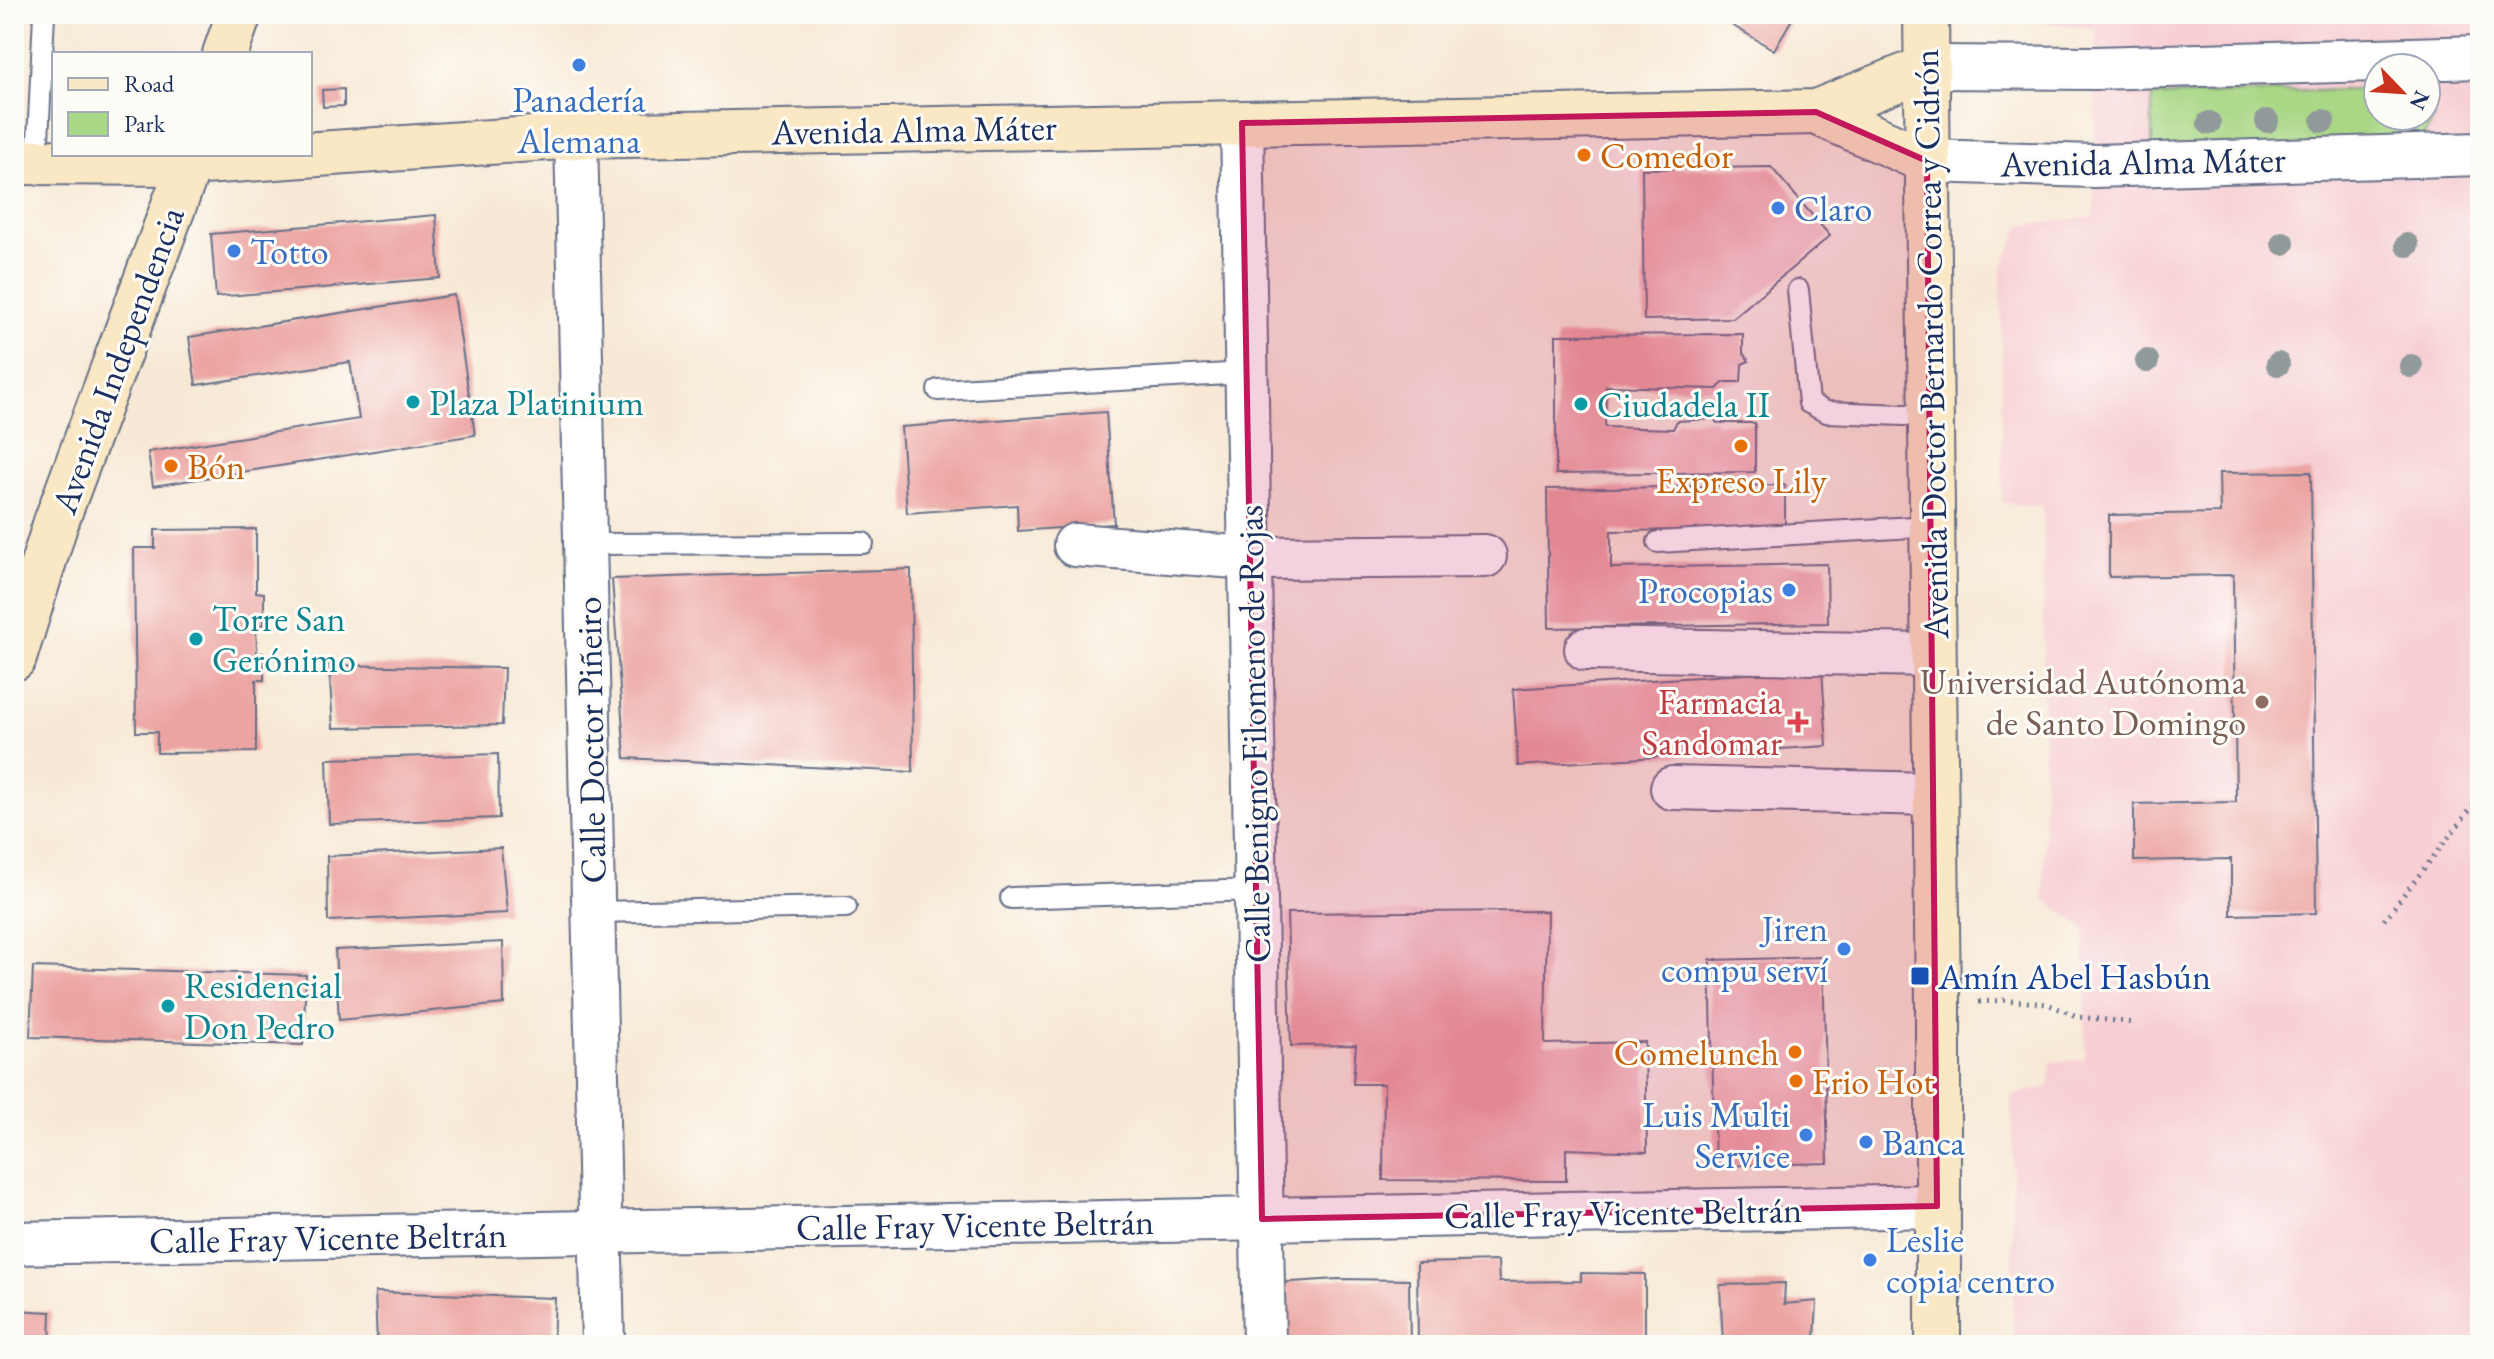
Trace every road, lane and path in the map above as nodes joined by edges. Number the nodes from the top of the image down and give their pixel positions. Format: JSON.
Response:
{"nodes":[{"id":1,"x":44,"y":14,"type":"edge"},
{"id":2,"x":239,"y":14,"type":"edge"},
{"id":3,"x":1926,"y":14,"type":"edge"},
{"id":4,"x":226,"y":52,"type":"edge"},
{"id":5,"x":2480,"y":57,"type":"edge"},
{"id":6,"x":1928,"y":67,"type":"junction"},
{"id":7,"x":1816,"y":112,"type":"junction"},
{"id":8,"x":1242,"y":123,"type":"junction"},
{"id":9,"x":576,"y":136,"type":"junction"},
{"id":10,"x":312,"y":152,"type":"edge"},
{"id":11,"x":2480,"y":154,"type":"edge"},
{"id":12,"x":241,"y":156,"type":"edge"},
{"id":13,"x":191,"y":159,"type":"edge"},
{"id":14,"x":1927,"y":161,"type":"junction"},
{"id":15,"x":25,"y":162,"type":"edge"},
{"id":16,"x":1798,"y":290,"type":"dead end"},
{"id":17,"x":1246,"y":373,"type":"junction"},
{"id":18,"x":938,"y":390,"type":"dead end"},
{"id":19,"x":1930,"y":416,"type":"junction"},
{"id":20,"x":1931,"y":526,"type":"junction"},
{"id":21,"x":1658,"y":542,"type":"dead end"},
{"id":22,"x":863,"y":543,"type":"dead end"},
{"id":23,"x":585,"y":544,"type":"junction"},
{"id":24,"x":1075,"y":545,"type":"dead end"},
{"id":25,"x":1485,"y":556,"type":"dead end"},
{"id":26,"x":1250,"y":558,"type":"junction"},
{"id":27,"x":1586,"y":649,"type":"dead end"},
{"id":28,"x":1933,"y":655,"type":"junction"},
{"id":29,"x":14,"y":658,"type":"edge"},
{"id":30,"x":1672,"y":788,"type":"dead end"},
{"id":31,"x":1935,"y":794,"type":"junction"},
{"id":32,"x":2480,"y":797,"type":"edge"},
{"id":33,"x":1256,"y":890,"type":"junction"},
{"id":34,"x":1011,"y":898,"type":"dead end"},
{"id":35,"x":846,"y":907,"type":"dead end"},
{"id":36,"x":593,"y":912,"type":"junction"},
{"id":37,"x":2384,"y":920,"type":"dead end"},
{"id":38,"x":1938,"y":1005,"type":"junction"},
{"id":39,"x":2135,"y":1023,"type":"dead end"},
{"id":40,"x":1937,"y":1206,"type":"junction"},
{"id":41,"x":1262,"y":1219,"type":"junction"},
{"id":42,"x":600,"y":1232,"type":"junction"},
{"id":43,"x":14,"y":1243,"type":"edge"},
{"id":44,"x":603,"y":1345,"type":"edge"},
{"id":45,"x":1264,"y":1345,"type":"edge"},
{"id":46,"x":1938,"y":1345,"type":"edge"}],
"edges":[{"from":1,"to":15,"type":"lane"},
{"from":2,"to":4,"type":"street"},
{"from":3,"to":6,"type":"street","name":"Avenida Doctor Bernardo Correa y Cidrón"},
{"from":5,"to":6,"type":"street","name":"Avenida Alma Máter"},
{"from":6,"to":7,"type":"street","name":"Avenida Alma Máter"},
{"from":6,"to":14,"type":"street","name":"Avenida Doctor Bernardo Correa y Cidrón"},
{"from":7,"to":8,"type":"street","name":"Avenida Alma Máter"},
{"from":7,"to":14,"type":"street","name":"Avenida Alma Máter"},
{"from":8,"to":9,"type":"street","name":"Avenida Alma Máter"},
{"from":8,"to":17,"type":"street","name":"Calle Benigno Filomeno de Rojas"},
{"from":9,"to":10,"type":"street","name":"Avenida Alma Máter"},
{"from":9,"to":23,"type":"street","name":"Calle Doctor Piñeiro"},
{"from":11,"to":14,"type":"street","name":"Avenida Alma Máter"},
{"from":12,"to":13,"type":"street","name":"Avenida Alma Máter"},
{"from":13,"to":15,"type":"street","name":"Avenida Alma Máter"},
{"from":13,"to":29,"type":"street","name":"Avenida Independencia"},
{"from":14,"to":19,"type":"street","name":"Avenida Doctor Bernardo Correa y Cidrón"},
{"from":16,"to":19,"type":"lane"},
{"from":17,"to":18,"type":"lane"},
{"from":17,"to":26,"type":"street","name":"Calle Benigno Filomeno de Rojas"},
{"from":19,"to":20,"type":"street","name":"Avenida Doctor Bernardo Correa y Cidrón"},
{"from":20,"to":21,"type":"lane"},
{"from":20,"to":28,"type":"street","name":"Avenida Doctor Bernardo Correa y Cidrón"},
{"from":22,"to":23,"type":"lane"},
{"from":23,"to":36,"type":"street","name":"Calle Doctor Piñeiro"},
{"from":24,"to":26,"type":"street"},
{"from":25,"to":26,"type":"street"},
{"from":26,"to":33,"type":"street","name":"Calle Benigno Filomeno de Rojas"},
{"from":27,"to":28,"type":"street"},
{"from":28,"to":31,"type":"street","name":"Avenida Doctor Bernardo Correa y Cidrón"},
{"from":30,"to":31,"type":"street"},
{"from":31,"to":38,"type":"street","name":"Avenida Doctor Bernardo Correa y Cidrón"},
{"from":32,"to":37,"type":"path"},
{"from":33,"to":34,"type":"lane"},
{"from":33,"to":41,"type":"street","name":"Calle Benigno Filomeno de Rojas"},
{"from":35,"to":36,"type":"lane"},
{"from":36,"to":42,"type":"street","name":"Calle Doctor Piñeiro"},
{"from":38,"to":39,"type":"path"},
{"from":38,"to":40,"type":"street","name":"Avenida Doctor Bernardo Correa y Cidrón"},
{"from":40,"to":41,"type":"street","name":"Calle Fray Vicente Beltrán"},
{"from":40,"to":46,"type":"street","name":"Avenida Doctor Bernardo Correa y Cidrón"},
{"from":41,"to":42,"type":"street","name":"Calle Fray Vicente Beltrán"},
{"from":41,"to":45,"type":"street","name":"Calle Benigno Filomeno de Rojas"},
{"from":42,"to":43,"type":"street","name":"Calle Fray Vicente Beltrán"},
{"from":42,"to":44,"type":"street","name":"Calle Doctor Piñeiro"}]}
